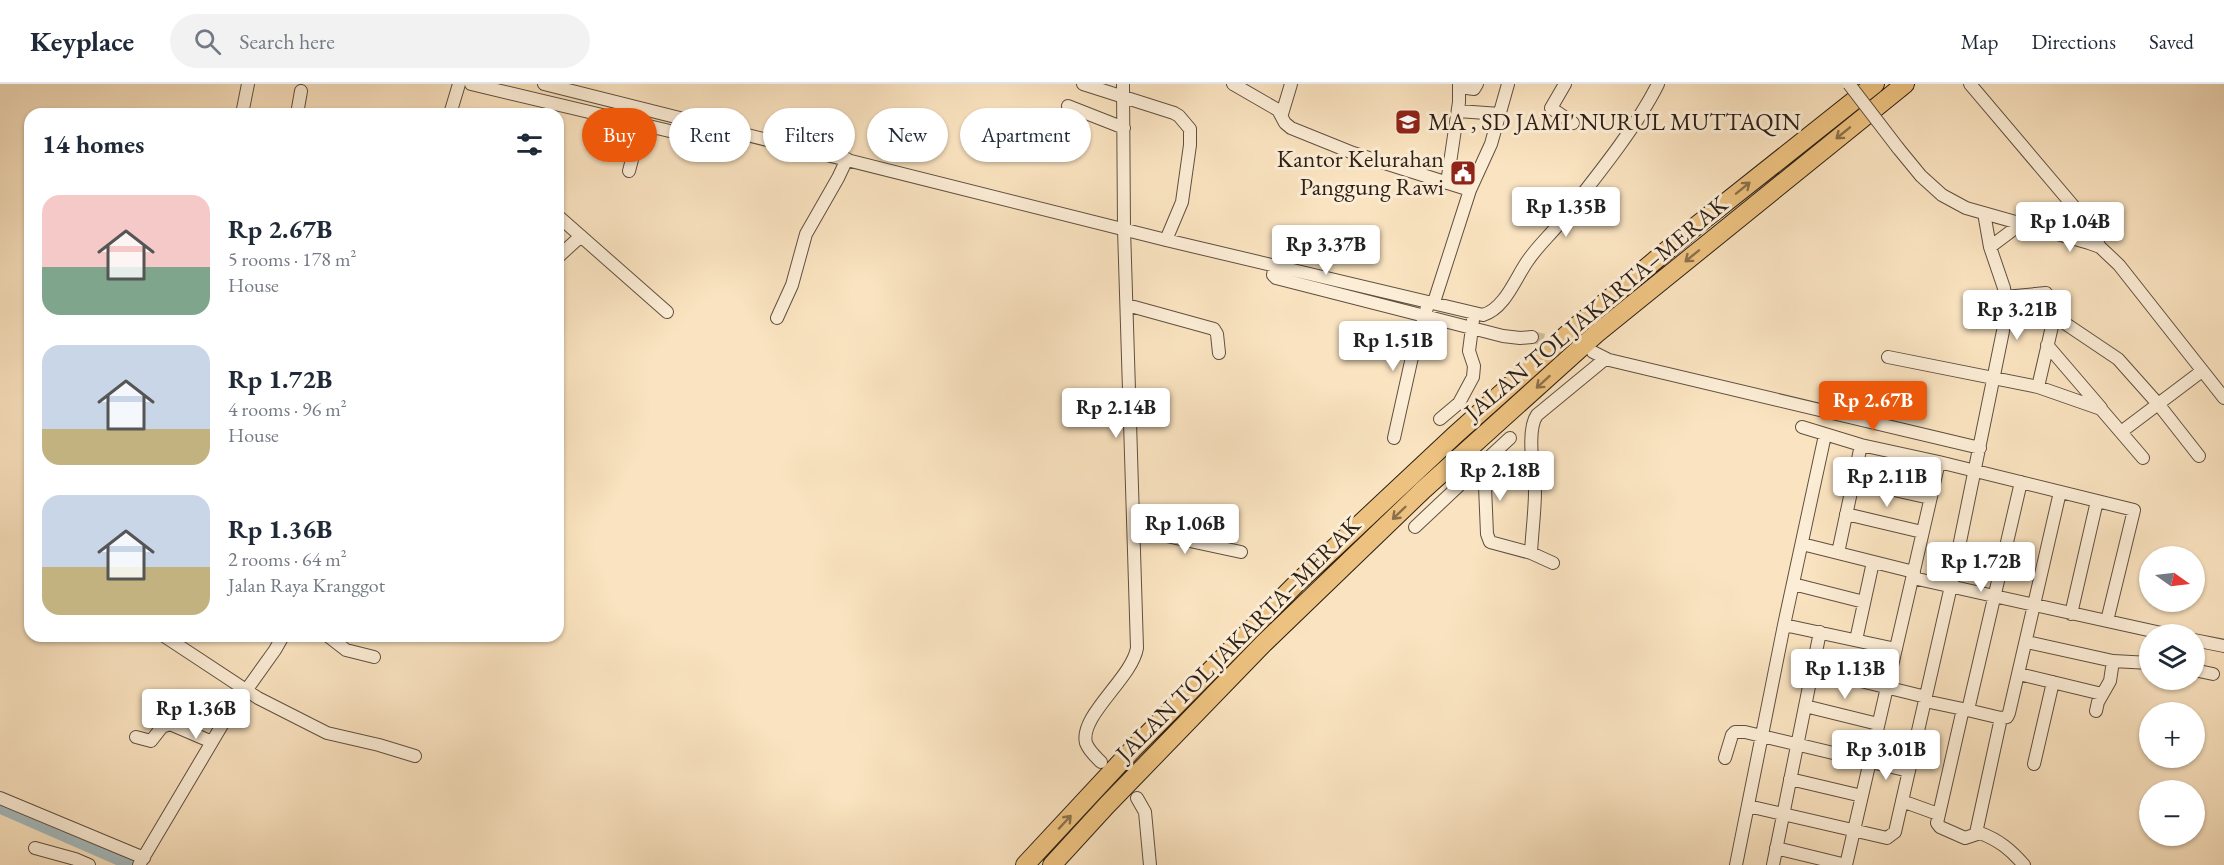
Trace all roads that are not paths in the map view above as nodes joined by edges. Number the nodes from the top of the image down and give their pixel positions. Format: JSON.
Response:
{"nodes":[{"id":1,"x":248,"y":84,"type":"edge"},
{"id":2,"x":459,"y":84,"type":"edge"},
{"id":3,"x":471,"y":84,"type":"edge"},
{"id":4,"x":544,"y":84,"type":"edge"},
{"id":5,"x":1083,"y":84,"type":"edge"},
{"id":6,"x":1123,"y":84,"type":"edge"},
{"id":7,"x":1233,"y":84,"type":"edge"},
{"id":8,"x":1291,"y":84,"type":"edge"},
{"id":9,"x":1478,"y":84,"type":"edge"},
{"id":10,"x":1508,"y":84,"type":"edge"},
{"id":11,"x":1549,"y":84,"type":"edge"},
{"id":12,"x":1658,"y":84,"type":"edge"},
{"id":13,"x":1849,"y":84,"type":"edge"},
{"id":14,"x":1875,"y":84,"type":"edge"},
{"id":15,"x":1905,"y":84,"type":"edge"},
{"id":16,"x":1970,"y":84,"type":"edge"},
{"id":17,"x":1459,"y":86,"type":"edge"},
{"id":18,"x":1563,"y":87,"type":"edge"},
{"id":19,"x":1247,"y":88,"type":"edge"},
{"id":20,"x":301,"y":91,"type":"dead end"},
{"id":21,"x":1123,"y":98,"type":"junction"},
{"id":22,"x":1068,"y":106,"type":"dead end"},
{"id":23,"x":595,"y":107,"type":"junction"},
{"id":24,"x":243,"y":108,"type":"edge"},
{"id":25,"x":298,"y":108,"type":"edge"},
{"id":26,"x":452,"y":108,"type":"edge"},
{"id":27,"x":1458,"y":111,"type":"junction"},
{"id":28,"x":1280,"y":112,"type":"junction"},
{"id":29,"x":1500,"y":114,"type":"junction"},
{"id":30,"x":1573,"y":123,"type":"dead end"},
{"id":31,"x":1124,"y":128,"type":"junction"},
{"id":32,"x":763,"y":142,"type":"edge"},
{"id":33,"x":855,"y":161,"type":"edge"},
{"id":34,"x":631,"y":162,"type":"edge"},
{"id":35,"x":845,"y":162,"type":"edge"},
{"id":36,"x":629,"y":171,"type":"dead end"},
{"id":37,"x":1447,"y":183,"type":"junction"},
{"id":38,"x":1470,"y":190,"type":"junction"},
{"id":39,"x":1984,"y":213,"type":"junction"},
{"id":40,"x":564,"y":221,"type":"edge"},
{"id":41,"x":2022,"y":223,"type":"junction"},
{"id":42,"x":1124,"y":229,"type":"junction"},
{"id":43,"x":580,"y":236,"type":"junction"},
{"id":44,"x":1166,"y":240,"type":"junction"},
{"id":45,"x":1990,"y":247,"type":"junction"},
{"id":46,"x":2100,"y":247,"type":"junction"},
{"id":47,"x":564,"y":251,"type":"edge"},
{"id":48,"x":2046,"y":293,"type":"dead end"},
{"id":49,"x":2005,"y":297,"type":"junction"},
{"id":50,"x":1127,"y":305,"type":"junction"},
{"id":51,"x":1428,"y":308,"type":"junction"},
{"id":52,"x":667,"y":312,"type":"dead end"},
{"id":53,"x":777,"y":318,"type":"dead end"},
{"id":54,"x":1472,"y":322,"type":"junction"},
{"id":55,"x":1532,"y":337,"type":"tunnel mouth"},
{"id":56,"x":2047,"y":345,"type":"junction"},
{"id":57,"x":1593,"y":352,"type":"dead end"},
{"id":58,"x":1219,"y":353,"type":"dead end"},
{"id":59,"x":1888,"y":357,"type":"dead end"},
{"id":60,"x":1607,"y":359,"type":"junction"},
{"id":61,"x":2202,"y":371,"type":"junction"},
{"id":62,"x":1995,"y":377,"type":"junction"},
{"id":63,"x":2038,"y":387,"type":"junction"},
{"id":64,"x":2224,"y":398,"type":"edge"},
{"id":65,"x":2159,"y":405,"type":"junction"},
{"id":66,"x":2102,"y":409,"type":"junction"},
{"id":67,"x":1440,"y":419,"type":"dead end"},
{"id":68,"x":1802,"y":428,"type":"dead end"},
{"id":69,"x":2121,"y":432,"type":"junction"},
{"id":70,"x":1825,"y":435,"type":"junction"},
{"id":71,"x":1394,"y":438,"type":"dead end"},
{"id":72,"x":1510,"y":438,"type":"dead end"},
{"id":73,"x":1980,"y":444,"type":"junction"},
{"id":74,"x":1862,"y":445,"type":"junction"},
{"id":75,"x":2199,"y":456,"type":"dead end"},
{"id":76,"x":2143,"y":458,"type":"dead end"},
{"id":77,"x":1484,"y":462,"type":"junction"},
{"id":78,"x":1939,"y":462,"type":"junction"},
{"id":79,"x":1975,"y":471,"type":"junction"},
{"id":80,"x":1854,"y":481,"type":"junction"},
{"id":81,"x":2021,"y":483,"type":"junction"},
{"id":82,"x":2060,"y":492,"type":"junction"},
{"id":83,"x":1930,"y":498,"type":"junction"},
{"id":84,"x":2097,"y":501,"type":"junction"},
{"id":85,"x":1846,"y":514,"type":"junction"},
{"id":86,"x":1414,"y":527,"type":"dead end"},
{"id":87,"x":1134,"y":529,"type":"junction"},
{"id":88,"x":1922,"y":532,"type":"junction"},
{"id":89,"x":1802,"y":544,"type":"junction"},
{"id":90,"x":1241,"y":552,"type":"dead end"},
{"id":91,"x":1531,"y":553,"type":"junction"},
{"id":92,"x":1838,"y":553,"type":"junction"},
{"id":93,"x":1873,"y":562,"type":"junction"},
{"id":94,"x":1553,"y":563,"type":"dead end"},
{"id":95,"x":1913,"y":575,"type":"junction"},
{"id":96,"x":1793,"y":584,"type":"junction"},
{"id":97,"x":1951,"y":586,"type":"junction"},
{"id":98,"x":1995,"y":597,"type":"junction"},
{"id":99,"x":1864,"y":602,"type":"junction"},
{"id":100,"x":2034,"y":604,"type":"junction"},
{"id":101,"x":2071,"y":614,"type":"junction"},
{"id":102,"x":2108,"y":621,"type":"junction"},
{"id":103,"x":1784,"y":625,"type":"junction"},
{"id":104,"x":2139,"y":628,"type":"edge"},
{"id":105,"x":1820,"y":632,"type":"junction"},
{"id":106,"x":1856,"y":640,"type":"junction"},
{"id":107,"x":173,"y":642,"type":"edge"},
{"id":108,"x":279,"y":642,"type":"edge"},
{"id":109,"x":336,"y":642,"type":"edge"},
{"id":110,"x":2026,"y":642,"type":"junction"},
{"id":111,"x":2205,"y":642,"type":"edge"},
{"id":112,"x":2224,"y":646,"type":"edge"},
{"id":113,"x":1896,"y":649,"type":"junction"},
{"id":114,"x":374,"y":657,"type":"dead end"},
{"id":115,"x":2113,"y":661,"type":"junction"},
{"id":116,"x":2139,"y":662,"type":"edge"},
{"id":117,"x":1812,"y":669,"type":"junction"},
{"id":118,"x":2205,"y":672,"type":"edge"},
{"id":119,"x":2019,"y":674,"type":"junction"},
{"id":120,"x":2213,"y":674,"type":"dead end"},
{"id":121,"x":2053,"y":682,"type":"junction"},
{"id":122,"x":1886,"y":687,"type":"junction"},
{"id":123,"x":247,"y":691,"type":"junction"},
{"id":124,"x":2102,"y":694,"type":"junction"},
{"id":125,"x":1925,"y":699,"type":"junction"},
{"id":126,"x":1804,"y":706,"type":"junction"},
{"id":127,"x":1966,"y":710,"type":"junction"},
{"id":128,"x":2096,"y":711,"type":"dead end"},
{"id":129,"x":2001,"y":718,"type":"junction"},
{"id":130,"x":1878,"y":724,"type":"junction"},
{"id":131,"x":136,"y":736,"type":"dead end"},
{"id":132,"x":1762,"y":737,"type":"junction"},
{"id":133,"x":212,"y":742,"type":"junction"},
{"id":134,"x":1796,"y":744,"type":"junction"},
{"id":135,"x":415,"y":756,"type":"dead end"},
{"id":136,"x":1725,"y":758,"type":"dead end"},
{"id":137,"x":1101,"y":762,"type":"dead end"},
{"id":138,"x":1869,"y":762,"type":"junction"},
{"id":139,"x":2034,"y":764,"type":"dead end"},
{"id":140,"x":1909,"y":771,"type":"junction"},
{"id":141,"x":1790,"y":779,"type":"junction"},
{"id":142,"x":1862,"y":796,"type":"junction"},
{"id":143,"x":0,"y":798,"type":"edge"},
{"id":144,"x":1137,"y":798,"type":"dead end"},
{"id":145,"x":1902,"y":801,"type":"junction"},
{"id":146,"x":1748,"y":806,"type":"junction"},
{"id":147,"x":1783,"y":813,"type":"junction"},
{"id":148,"x":1938,"y":814,"type":"junction"},
{"id":149,"x":1855,"y":830,"type":"junction"},
{"id":150,"x":1976,"y":833,"type":"junction"},
{"id":151,"x":35,"y":848,"type":"dead end"},
{"id":152,"x":1776,"y":848,"type":"junction"},
{"id":153,"x":1810,"y":861,"type":"edge"},
{"id":154,"x":141,"y":862,"type":"edge"},
{"id":155,"x":89,"y":865,"type":"edge"},
{"id":156,"x":1025,"y":865,"type":"edge"},
{"id":157,"x":1052,"y":865,"type":"edge"},
{"id":158,"x":1150,"y":865,"type":"edge"},
{"id":159,"x":1736,"y":865,"type":"edge"},
{"id":160,"x":1773,"y":865,"type":"edge"},
{"id":161,"x":1846,"y":865,"type":"edge"},
{"id":162,"x":2024,"y":865,"type":"edge"}],
"edges":[{"from":1,"to":24,"type":"street"},
{"from":2,"to":26,"type":"street"},
{"from":3,"to":23,"type":"street"},
{"from":4,"to":23,"type":"street"},
{"from":5,"to":21,"type":"street"},
{"from":6,"to":21,"type":"street"},
{"from":7,"to":19,"type":"street"},
{"from":8,"to":28,"type":"street"},
{"from":9,"to":17,"type":"street"},
{"from":10,"to":29,"type":"street"},
{"from":11,"to":18,"type":"street"},
{"from":12,"to":54,"type":"street"},
{"from":13,"to":39,"type":"street","bridge":true},
{"from":156,"to":14,"type":"highway","name":"JALAN TOL JAKARTA–MERAK","one_way":true},
{"from":15,"to":157,"type":"highway","name":"JALAN TOL JAKARTA–MERAK","one_way":true},
{"from":16,"to":46,"type":"street"},
{"from":17,"to":27,"type":"street"},
{"from":18,"to":30,"type":"street"},
{"from":19,"to":28,"type":"street"},
{"from":20,"to":25,"type":"street"},
{"from":21,"to":31,"type":"street"},
{"from":21,"to":44,"type":"street"},
{"from":22,"to":31,"type":"street"},
{"from":23,"to":32,"type":"street"},
{"from":27,"to":29,"type":"street"},
{"from":27,"to":37,"type":"street"},
{"from":28,"to":37,"type":"street"},
{"from":29,"to":38,"type":"street"},
{"from":31,"to":42,"type":"street"},
{"from":33,"to":42,"type":"street"},
{"from":34,"to":36,"type":"street"},
{"from":35,"to":53,"type":"street"},
{"from":37,"to":38,"type":"street"},
{"from":38,"to":51,"type":"street"},
{"from":39,"to":41,"type":"street"},
{"from":39,"to":45,"type":"street"},
{"from":40,"to":43,"type":"street"},
{"from":41,"to":45,"type":"street"},
{"from":41,"to":46,"type":"street"},
{"from":42,"to":44,"type":"street"},
{"from":42,"to":50,"type":"street"},
{"from":43,"to":47,"type":"street"},
{"from":43,"to":52,"type":"street"},
{"from":44,"to":51,"type":"street"},
{"from":45,"to":49,"type":"street"},
{"from":46,"to":61,"type":"street"},
{"from":48,"to":49,"type":"street"},
{"from":49,"to":62,"type":"street"},
{"from":50,"to":58,"type":"street"},
{"from":50,"to":87,"type":"street"},
{"from":51,"to":54,"type":"street"},
{"from":51,"to":71,"type":"street"},
{"from":54,"to":55,"type":"street"},
{"from":54,"to":67,"type":"street"},
{"from":56,"to":63,"type":"street"},
{"from":56,"to":65,"type":"street"},
{"from":56,"to":66,"type":"street"},
{"from":57,"to":60,"type":"street"},
{"from":59,"to":62,"type":"street"},
{"from":60,"to":73,"type":"street"},
{"from":60,"to":91,"type":"street"},
{"from":61,"to":64,"type":"street"},
{"from":61,"to":65,"type":"street"},
{"from":62,"to":63,"type":"street"},
{"from":62,"to":73,"type":"street"},
{"from":63,"to":66,"type":"street"},
{"from":65,"to":69,"type":"street"},
{"from":65,"to":75,"type":"street"},
{"from":66,"to":69,"type":"street"},
{"from":68,"to":70,"type":"street"},
{"from":69,"to":76,"type":"street"},
{"from":70,"to":74,"type":"street"},
{"from":70,"to":89,"type":"street"},
{"from":72,"to":77,"type":"street"},
{"from":73,"to":79,"type":"street"},
{"from":74,"to":78,"type":"street"},
{"from":74,"to":80,"type":"street"},
{"from":77,"to":86,"type":"street"},
{"from":77,"to":91,"type":"street"},
{"from":78,"to":79,"type":"street"},
{"from":78,"to":83,"type":"street"},
{"from":79,"to":81,"type":"street"},
{"from":79,"to":97,"type":"street"},
{"from":80,"to":83,"type":"street"},
{"from":80,"to":85,"type":"street"},
{"from":81,"to":82,"type":"street"},
{"from":81,"to":98,"type":"street"},
{"from":82,"to":84,"type":"street"},
{"from":82,"to":100,"type":"street"},
{"from":83,"to":88,"type":"street"},
{"from":84,"to":101,"type":"street"},
{"from":84,"to":102,"type":"street"},
{"from":85,"to":88,"type":"street"},
{"from":85,"to":92,"type":"street"},
{"from":87,"to":90,"type":"street"},
{"from":87,"to":137,"type":"street"},
{"from":88,"to":95,"type":"street"},
{"from":89,"to":92,"type":"street"},
{"from":89,"to":96,"type":"street"},
{"from":91,"to":94,"type":"street"},
{"from":92,"to":93,"type":"street"},
{"from":93,"to":95,"type":"street"},
{"from":93,"to":99,"type":"street"},
{"from":95,"to":97,"type":"street"},
{"from":95,"to":113,"type":"street"},
{"from":96,"to":99,"type":"street"},
{"from":96,"to":103,"type":"street"},
{"from":97,"to":98,"type":"street"},
{"from":97,"to":125,"type":"street"},
{"from":98,"to":100,"type":"street"},
{"from":98,"to":127,"type":"street"},
{"from":99,"to":106,"type":"street"},
{"from":100,"to":101,"type":"street"},
{"from":100,"to":110,"type":"street"},
{"from":101,"to":102,"type":"street"},
{"from":102,"to":104,"type":"street"},
{"from":103,"to":105,"type":"street"},
{"from":103,"to":132,"type":"street"},
{"from":105,"to":106,"type":"street"},
{"from":105,"to":117,"type":"street"},
{"from":106,"to":113,"type":"street"},
{"from":107,"to":123,"type":"street"},
{"from":108,"to":123,"type":"street"},
{"from":109,"to":114,"type":"street"},
{"from":110,"to":115,"type":"street"},
{"from":110,"to":119,"type":"street"},
{"from":111,"to":112,"type":"street"},
{"from":113,"to":122,"type":"street"},
{"from":115,"to":116,"type":"street"},
{"from":115,"to":124,"type":"street"},
{"from":117,"to":122,"type":"street"},
{"from":117,"to":126,"type":"street"},
{"from":118,"to":120,"type":"street"},
{"from":119,"to":121,"type":"street"},
{"from":119,"to":129,"type":"street"},
{"from":121,"to":124,"type":"street"},
{"from":121,"to":139,"type":"street"},
{"from":122,"to":125,"type":"street"},
{"from":122,"to":130,"type":"street"},
{"from":123,"to":133,"type":"street"},
{"from":123,"to":135,"type":"street"},
{"from":124,"to":128,"type":"street"},
{"from":125,"to":127,"type":"street"},
{"from":125,"to":140,"type":"street"},
{"from":126,"to":130,"type":"street"},
{"from":126,"to":134,"type":"street"},
{"from":127,"to":129,"type":"street"},
{"from":127,"to":148,"type":"street"},
{"from":129,"to":150,"type":"street"},
{"from":130,"to":138,"type":"street"},
{"from":131,"to":133,"type":"street"},
{"from":132,"to":134,"type":"street"},
{"from":132,"to":136,"type":"street"},
{"from":132,"to":146,"type":"street"},
{"from":133,"to":154,"type":"street"},
{"from":134,"to":138,"type":"street"},
{"from":134,"to":141,"type":"street"},
{"from":138,"to":140,"type":"street"},
{"from":138,"to":142,"type":"street"},
{"from":140,"to":145,"type":"street"},
{"from":141,"to":142,"type":"street"},
{"from":141,"to":147,"type":"street"},
{"from":142,"to":149,"type":"street"},
{"from":143,"to":154,"type":"street"},
{"from":144,"to":158,"type":"street"},
{"from":145,"to":148,"type":"street"},
{"from":145,"to":149,"type":"street"},
{"from":146,"to":147,"type":"street"},
{"from":146,"to":159,"type":"street"},
{"from":147,"to":149,"type":"street"},
{"from":147,"to":152,"type":"street"},
{"from":148,"to":150,"type":"street"},
{"from":149,"to":161,"type":"street"},
{"from":150,"to":162,"type":"street"},
{"from":151,"to":155,"type":"street"},
{"from":152,"to":153,"type":"street"},
{"from":152,"to":160,"type":"street"},
{"from":153,"to":161,"type":"street"}]}
